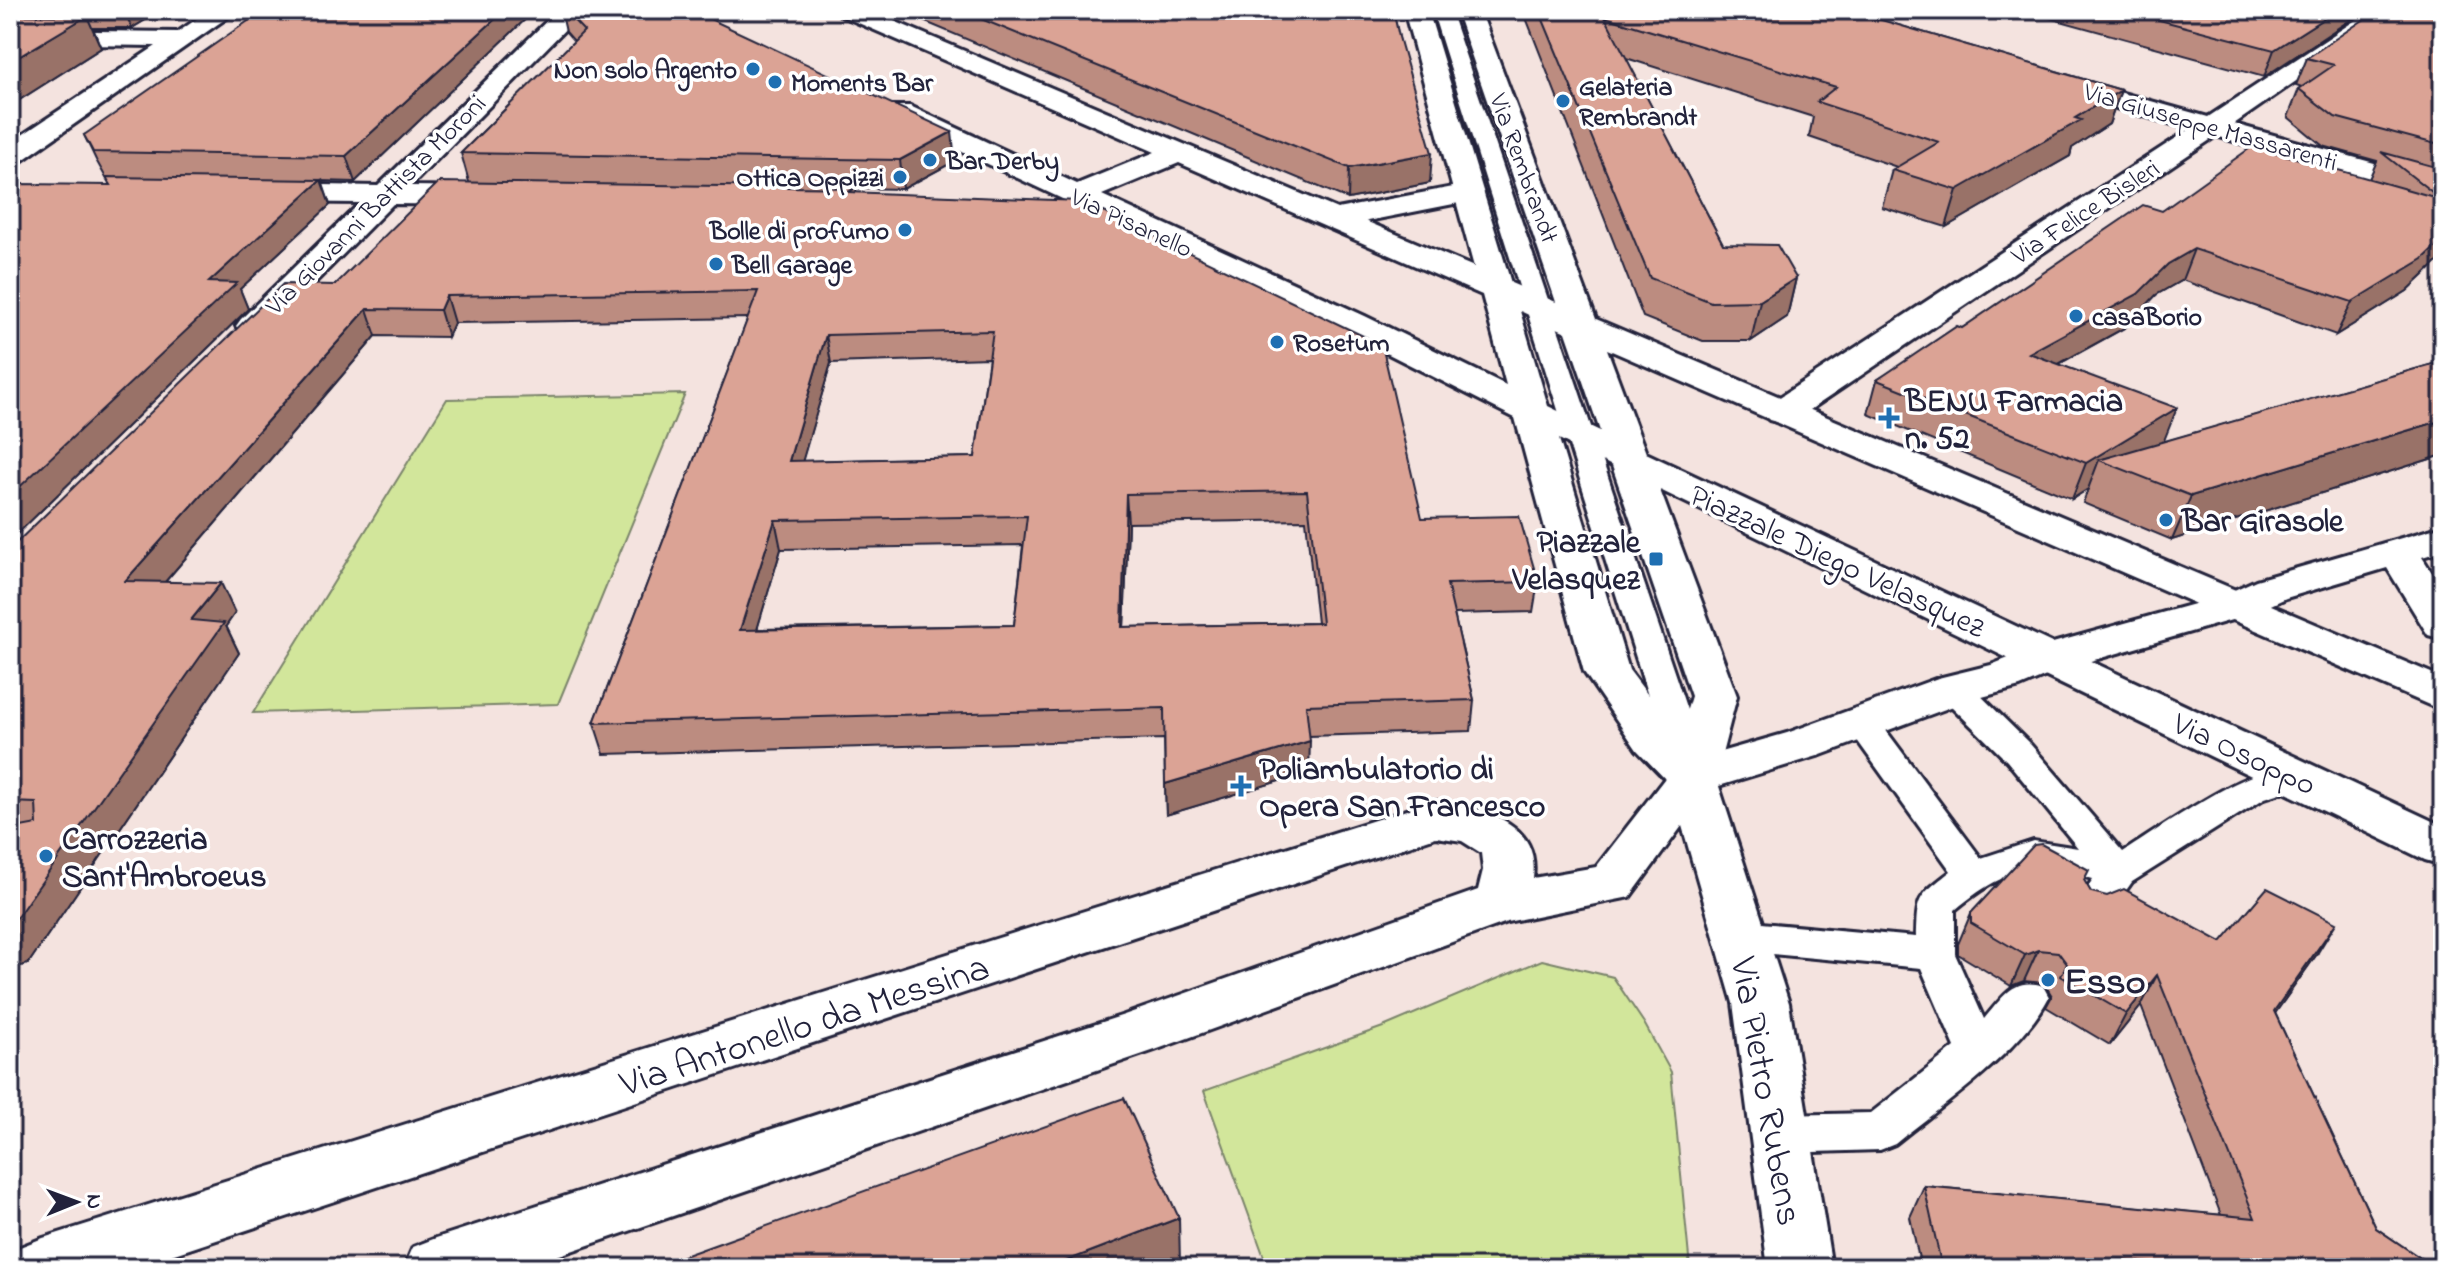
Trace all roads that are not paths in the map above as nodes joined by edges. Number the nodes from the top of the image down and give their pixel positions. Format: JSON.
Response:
{"nodes":[{"id":1,"x":226,"y":10,"type":"edge"},
{"id":2,"x":572,"y":10,"type":"edge"},
{"id":3,"x":848,"y":10,"type":"edge"},
{"id":4,"x":1416,"y":10,"type":"edge"},
{"id":5,"x":1441,"y":10,"type":"edge"},
{"id":6,"x":1468,"y":10,"type":"edge"},
{"id":7,"x":2387,"y":10,"type":"edge"},
{"id":8,"x":10,"y":37,"type":"edge"},
{"id":9,"x":184,"y":39,"type":"junction"},
{"id":10,"x":2040,"y":78,"type":"edge"},
{"id":11,"x":874,"y":99,"type":"edge"},
{"id":12,"x":2213,"y":127,"type":"junction"},
{"id":13,"x":1178,"y":153,"type":"junction"},
{"id":14,"x":10,"y":156,"type":"edge"},
{"id":15,"x":2443,"y":191,"type":"edge"},
{"id":16,"x":231,"y":192,"type":"edge"},
{"id":17,"x":1469,"y":193,"type":"junction"},
{"id":18,"x":384,"y":195,"type":"junction"},
{"id":19,"x":1075,"y":195,"type":"junction"},
{"id":20,"x":512,"y":196,"type":"edge"},
{"id":21,"x":1030,"y":203,"type":"edge"},
{"id":22,"x":1337,"y":218,"type":"junction"},
{"id":23,"x":1497,"y":289,"type":"junction"},
{"id":24,"x":1539,"y":307,"type":"junction"},
{"id":25,"x":1581,"y":325,"type":"junction"},
{"id":26,"x":232,"y":347,"type":"edge"},
{"id":27,"x":1782,"y":412,"type":"junction"},
{"id":28,"x":1533,"y":414,"type":"junction"},
{"id":29,"x":1581,"y":437,"type":"junction"},
{"id":30,"x":1630,"y":460,"type":"junction"},
{"id":31,"x":2443,"y":538,"type":"edge"},
{"id":32,"x":2399,"y":553,"type":"junction"},
{"id":33,"x":2234,"y":606,"type":"junction"},
{"id":34,"x":2443,"y":625,"type":"edge"},
{"id":35,"x":2047,"y":659,"type":"junction"},
{"id":36,"x":1954,"y":689,"type":"junction"},
{"id":37,"x":2443,"y":696,"type":"edge"},
{"id":38,"x":1861,"y":721,"type":"junction"},
{"id":39,"x":2294,"y":776,"type":"junction"},
{"id":40,"x":1692,"y":777,"type":"junction"},
{"id":41,"x":2443,"y":847,"type":"edge"},
{"id":42,"x":2119,"y":872,"type":"junction"},
{"id":43,"x":1973,"y":874,"type":"junction"},
{"id":44,"x":1501,"y":903,"type":"junction"},
{"id":45,"x":2091,"y":910,"type":"edge"},
{"id":46,"x":1740,"y":936,"type":"junction"},
{"id":47,"x":1935,"y":954,"type":"junction"},
{"id":48,"x":2029,"y":997,"type":"dead end"},
{"id":49,"x":1978,"y":1053,"type":"junction"},
{"id":50,"x":1781,"y":1134,"type":"junction"},
{"id":51,"x":43,"y":1268,"type":"edge"},
{"id":52,"x":436,"y":1268,"type":"edge"},
{"id":53,"x":1800,"y":1268,"type":"edge"}],
"edges":[{"from":1,"to":9,"type":"street"},
{"from":2,"to":18,"type":"street","name":"Via Giovanni Battista Moroni"},
{"from":3,"to":13,"type":"street"},
{"from":4,"to":17,"type":"street","name":"Via Rembrandt"},
{"from":5,"to":24,"type":"lane","name":"Via Rembrandt"},
{"from":6,"to":25,"type":"street","name":"Via Rembrandt"},
{"from":7,"to":12,"type":"street","name":"Via Felice Bisleri"},
{"from":8,"to":9,"type":"street"},
{"from":9,"to":14,"type":"street"},
{"from":10,"to":12,"type":"street","name":"Via Giuseppe Massarenti"},
{"from":11,"to":19,"type":"street","name":"Via Pisanello"},
{"from":12,"to":15,"type":"street","name":"Via Giuseppe Massarenti"},
{"from":12,"to":27,"type":"street","name":"Via Felice Bisleri"},
{"from":13,"to":19,"type":"street"},
{"from":13,"to":22,"type":"street"},
{"from":16,"to":18,"type":"street"},
{"from":17,"to":22,"type":"street","name":"Via Rembrandt"},
{"from":17,"to":23,"type":"street","name":"Via Rembrandt"},
{"from":18,"to":20,"type":"street"},
{"from":18,"to":26,"type":"street","name":"Via Giovanni Battista Moroni"},
{"from":19,"to":21,"type":"street"},
{"from":19,"to":28,"type":"street","name":"Via Pisanello"},
{"from":22,"to":23,"type":"street"},
{"from":23,"to":24,"type":"street"},
{"from":23,"to":28,"type":"street"},
{"from":24,"to":25,"type":"street"},
{"from":24,"to":29,"type":"lane"},
{"from":25,"to":27,"type":"street"},
{"from":25,"to":30,"type":"street","name":"Piazzale Diego Velasquez"},
{"from":27,"to":33,"type":"street"},
{"from":28,"to":29,"type":"street","name":"Piazzale Diego Velasquez"},
{"from":28,"to":40,"type":"street"},
{"from":29,"to":30,"type":"street","name":"Piazzale Diego Velasquez"},
{"from":29,"to":40,"type":"lane"},
{"from":30,"to":35,"type":"street","name":"Piazzale Diego Velasquez"},
{"from":30,"to":40,"type":"street","name":"Piazzale Diego Velasquez"},
{"from":31,"to":32,"type":"street","name":"Piazzale Diego Velasquez"},
{"from":32,"to":33,"type":"street","name":"Piazzale Diego Velasquez"},
{"from":32,"to":34,"type":"street"},
{"from":33,"to":35,"type":"street","name":"Piazzale Diego Velasquez"},
{"from":33,"to":37,"type":"street"},
{"from":35,"to":36,"type":"street","name":"Piazzale Diego Velasquez"},
{"from":35,"to":39,"type":"street","name":"Via Osoppo"},
{"from":36,"to":38,"type":"street","name":"Piazzale Diego Velasquez"},
{"from":36,"to":42,"type":"lane"},
{"from":38,"to":40,"type":"street","name":"Piazzale Diego Velasquez"},
{"from":38,"to":43,"type":"lane"},
{"from":39,"to":41,"type":"street","name":"Via Osoppo"},
{"from":39,"to":42,"type":"lane"},
{"from":40,"to":44,"type":"street"},
{"from":40,"to":46,"type":"street","name":"Via Pietro Rubens"},
{"from":42,"to":43,"type":"lane"},
{"from":42,"to":45,"type":"lane"},
{"from":43,"to":47,"type":"lane"},
{"from":44,"to":51,"type":"street","name":"Via Antonello da Messina"},
{"from":44,"to":52,"type":"street"},
{"from":46,"to":47,"type":"lane"},
{"from":46,"to":50,"type":"street","name":"Via Pietro Rubens"},
{"from":47,"to":49,"type":"lane"},
{"from":48,"to":49,"type":"lane"},
{"from":49,"to":50,"type":"lane"},
{"from":50,"to":53,"type":"street","name":"Via Pietro Rubens"}]}
